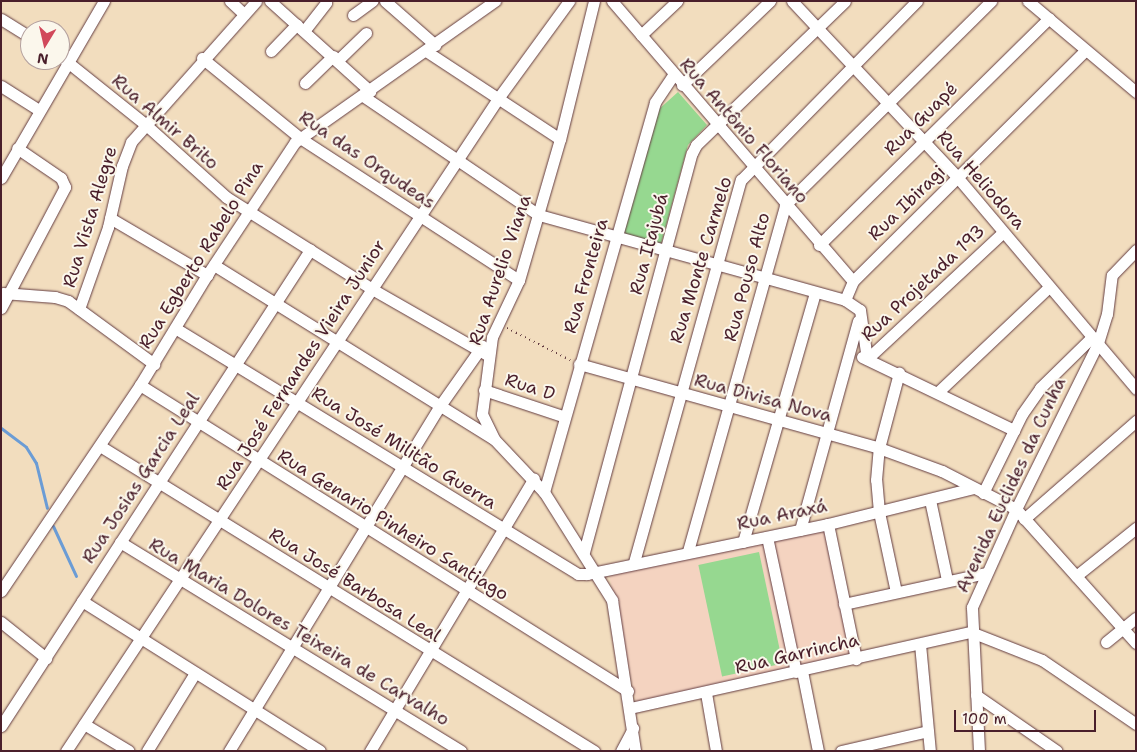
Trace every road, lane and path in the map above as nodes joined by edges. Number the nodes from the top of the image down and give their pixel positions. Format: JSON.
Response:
{"nodes":[{"id":1,"x":104,"y":1,"type":"edge"},
{"id":2,"x":230,"y":1,"type":"edge"},
{"id":3,"x":256,"y":1,"type":"edge"},
{"id":4,"x":270,"y":1,"type":"edge"},
{"id":5,"x":372,"y":1,"type":"edge"},
{"id":6,"x":385,"y":1,"type":"edge"},
{"id":7,"x":495,"y":1,"type":"edge"},
{"id":8,"x":569,"y":1,"type":"edge"},
{"id":9,"x":594,"y":1,"type":"edge"},
{"id":10,"x":612,"y":1,"type":"edge"},
{"id":11,"x":678,"y":1,"type":"edge"},
{"id":12,"x":770,"y":1,"type":"edge"},
{"id":13,"x":792,"y":1,"type":"edge"},
{"id":14,"x":845,"y":1,"type":"edge"},
{"id":15,"x":917,"y":1,"type":"edge"},
{"id":16,"x":991,"y":1,"type":"edge"},
{"id":17,"x":1028,"y":1,"type":"edge"},
{"id":18,"x":326,"y":4,"type":"dead end"},
{"id":19,"x":244,"y":14,"type":"junction"},
{"id":20,"x":353,"y":15,"type":"dead end"},
{"id":21,"x":1,"y":18,"type":"edge"},
{"id":22,"x":1049,"y":18,"type":"junction"},
{"id":23,"x":301,"y":28,"type":"junction"},
{"id":24,"x":817,"y":29,"type":"junction"},
{"id":25,"x":20,"y":30,"type":"edge"},
{"id":26,"x":366,"y":33,"type":"dead end"},
{"id":27,"x":641,"y":35,"type":"junction"},
{"id":28,"x":430,"y":48,"type":"junction"},
{"id":29,"x":70,"y":50,"type":"edge"},
{"id":30,"x":271,"y":51,"type":"dead end"},
{"id":31,"x":1085,"y":51,"type":"junction"},
{"id":32,"x":202,"y":58,"type":"junction"},
{"id":33,"x":335,"y":58,"type":"junction"},
{"id":34,"x":70,"y":64,"type":"edge"},
{"id":35,"x":852,"y":67,"type":"junction"},
{"id":36,"x":59,"y":70,"type":"edge"},
{"id":37,"x":673,"y":75,"type":"junction"},
{"id":38,"x":305,"y":83,"type":"dead end"},
{"id":39,"x":682,"y":85,"type":"junction"},
{"id":40,"x":1,"y":86,"type":"edge"},
{"id":41,"x":1136,"y":92,"type":"edge"},
{"id":42,"x":367,"y":93,"type":"junction"},
{"id":43,"x":499,"y":97,"type":"junction"},
{"id":44,"x":888,"y":102,"type":"junction"},
{"id":45,"x":39,"y":110,"type":"junction"},
{"id":46,"x":145,"y":124,"type":"junction"},
{"id":47,"x":718,"y":124,"type":"junction"},
{"id":48,"x":300,"y":138,"type":"junction"},
{"id":49,"x":560,"y":139,"type":"junction"},
{"id":50,"x":924,"y":141,"type":"junction"},
{"id":51,"x":17,"y":148,"type":"junction"},
{"id":52,"x":459,"y":160,"type":"junction"},
{"id":53,"x":752,"y":166,"type":"junction"},
{"id":54,"x":1,"y":178,"type":"edge"},
{"id":55,"x":958,"y":178,"type":"junction"},
{"id":56,"x":785,"y":205,"type":"junction"},
{"id":57,"x":249,"y":212,"type":"junction"},
{"id":58,"x":539,"y":215,"type":"junction"},
{"id":59,"x":110,"y":218,"type":"junction"},
{"id":60,"x":420,"y":218,"type":"junction"},
{"id":61,"x":1004,"y":232,"type":"junction"},
{"id":62,"x":616,"y":236,"type":"junction"},
{"id":63,"x":819,"y":245,"type":"junction"},
{"id":64,"x":310,"y":250,"type":"junction"},
{"id":65,"x":665,"y":250,"type":"junction"},
{"id":66,"x":1136,"y":250,"type":"edge"},
{"id":67,"x":716,"y":264,"type":"junction"},
{"id":68,"x":214,"y":265,"type":"junction"},
{"id":69,"x":207,"y":275,"type":"junction"},
{"id":70,"x":764,"y":278,"type":"junction"},
{"id":71,"x":519,"y":280,"type":"junction"},
{"id":72,"x":853,"y":281,"type":"junction"},
{"id":73,"x":1049,"y":287,"type":"junction"},
{"id":74,"x":372,"y":289,"type":"junction"},
{"id":75,"x":4,"y":293,"type":"edge"},
{"id":76,"x":815,"y":293,"type":"junction"},
{"id":77,"x":844,"y":300,"type":"junction"},
{"id":78,"x":275,"y":304,"type":"junction"},
{"id":79,"x":1,"y":308,"type":"edge"},
{"id":80,"x":80,"y":309,"type":"junction"},
{"id":81,"x":859,"y":317,"type":"junction"},
{"id":82,"x":500,"y":324,"type":"junction"},
{"id":83,"x":175,"y":328,"type":"junction"},
{"id":84,"x":492,"y":337,"type":"junction"},
{"id":85,"x":1095,"y":340,"type":"junction"},
{"id":86,"x":336,"y":343,"type":"junction"},
{"id":87,"x":476,"y":351,"type":"junction"},
{"id":88,"x":850,"y":352,"type":"junction"},
{"id":89,"x":489,"y":356,"type":"junction"},
{"id":90,"x":867,"y":359,"type":"junction"},
{"id":91,"x":154,"y":364,"type":"junction"},
{"id":92,"x":235,"y":364,"type":"junction"},
{"id":93,"x":579,"y":364,"type":"junction"},
{"id":94,"x":899,"y":373,"type":"junction"},
{"id":95,"x":631,"y":379,"type":"junction"},
{"id":96,"x":140,"y":385,"type":"junction"},
{"id":97,"x":1136,"y":389,"type":"edge"},
{"id":98,"x":484,"y":390,"type":"junction"},
{"id":99,"x":938,"y":392,"type":"junction"},
{"id":100,"x":680,"y":393,"type":"junction"},
{"id":101,"x":296,"y":402,"type":"junction"},
{"id":102,"x":439,"y":407,"type":"junction"},
{"id":103,"x":729,"y":407,"type":"junction"},
{"id":104,"x":564,"y":417,"type":"junction"},
{"id":105,"x":778,"y":420,"type":"junction"},
{"id":106,"x":1136,"y":421,"type":"edge"},
{"id":107,"x":197,"y":424,"type":"junction"},
{"id":108,"x":1014,"y":430,"type":"junction"},
{"id":109,"x":827,"y":434,"type":"junction"},
{"id":110,"x":494,"y":439,"type":"junction"},
{"id":111,"x":100,"y":446,"type":"junction"},
{"id":112,"x":879,"y":448,"type":"junction"},
{"id":113,"x":258,"y":462,"type":"junction"},
{"id":114,"x":402,"y":466,"type":"junction"},
{"id":115,"x":534,"y":478,"type":"junction"},
{"id":116,"x":159,"y":483,"type":"junction"},
{"id":117,"x":978,"y":490,"type":"junction"},
{"id":118,"x":544,"y":492,"type":"junction"},
{"id":119,"x":930,"y":500,"type":"junction"},
{"id":120,"x":1016,"y":509,"type":"junction"},
{"id":121,"x":879,"y":512,"type":"junction"},
{"id":122,"x":1024,"y":518,"type":"junction"},
{"id":123,"x":219,"y":521,"type":"junction"},
{"id":124,"x":828,"y":524,"type":"junction"},
{"id":125,"x":366,"y":527,"type":"junction"},
{"id":126,"x":1136,"y":528,"type":"edge"},
{"id":127,"x":502,"y":530,"type":"junction"},
{"id":128,"x":800,"y":530,"type":"junction"},
{"id":129,"x":767,"y":537,"type":"junction"},
{"id":130,"x":120,"y":542,"type":"junction"},
{"id":131,"x":743,"y":542,"type":"junction"},
{"id":132,"x":688,"y":551,"type":"junction"},
{"id":133,"x":584,"y":552,"type":"junction"},
{"id":134,"x":634,"y":562,"type":"junction"},
{"id":135,"x":594,"y":572,"type":"junction"},
{"id":136,"x":986,"y":574,"type":"junction"},
{"id":137,"x":5,"y":576,"type":"edge"},
{"id":138,"x":1076,"y":576,"type":"junction"},
{"id":139,"x":179,"y":580,"type":"junction"},
{"id":140,"x":947,"y":580,"type":"junction"},
{"id":141,"x":330,"y":589,"type":"junction"},
{"id":142,"x":465,"y":590,"type":"junction"},
{"id":143,"x":1,"y":591,"type":"edge"},
{"id":144,"x":896,"y":592,"type":"junction"},
{"id":145,"x":82,"y":601,"type":"junction"},
{"id":146,"x":844,"y":604,"type":"junction"},
{"id":147,"x":1136,"y":618,"type":"edge"},
{"id":148,"x":1,"y":622,"type":"edge"},
{"id":149,"x":1123,"y":628,"type":"junction"},
{"id":150,"x":971,"y":632,"type":"junction"},
{"id":151,"x":140,"y":639,"type":"junction"},
{"id":152,"x":1106,"y":642,"type":"dead end"},
{"id":153,"x":1136,"y":643,"type":"edge"},
{"id":154,"x":920,"y":644,"type":"junction"},
{"id":155,"x":292,"y":650,"type":"junction"},
{"id":156,"x":427,"y":651,"type":"junction"},
{"id":157,"x":46,"y":658,"type":"junction"},
{"id":158,"x":856,"y":659,"type":"junction"},
{"id":159,"x":799,"y":671,"type":"junction"},
{"id":160,"x":195,"y":673,"type":"junction"},
{"id":161,"x":628,"y":691,"type":"junction"},
{"id":162,"x":706,"y":693,"type":"junction"},
{"id":163,"x":976,"y":694,"type":"junction"},
{"id":164,"x":630,"y":708,"type":"junction"},
{"id":165,"x":253,"y":710,"type":"junction"},
{"id":166,"x":394,"y":710,"type":"junction"},
{"id":167,"x":84,"y":724,"type":"junction"},
{"id":168,"x":1136,"y":724,"type":"edge"},
{"id":169,"x":1,"y":726,"type":"edge"},
{"id":170,"x":633,"y":728,"type":"junction"},
{"id":171,"x":928,"y":731,"type":"junction"},
{"id":172,"x":66,"y":751,"type":"edge"},
{"id":173,"x":129,"y":751,"type":"edge"},
{"id":174,"x":147,"y":751,"type":"edge"},
{"id":175,"x":229,"y":751,"type":"edge"},
{"id":176,"x":320,"y":751,"type":"edge"},
{"id":177,"x":370,"y":751,"type":"edge"},
{"id":178,"x":460,"y":751,"type":"edge"},
{"id":179,"x":594,"y":751,"type":"edge"},
{"id":180,"x":621,"y":751,"type":"edge"},
{"id":181,"x":636,"y":751,"type":"edge"},
{"id":182,"x":716,"y":751,"type":"edge"},
{"id":183,"x":818,"y":751,"type":"edge"},
{"id":184,"x":840,"y":751,"type":"edge"},
{"id":185,"x":930,"y":751,"type":"edge"},
{"id":186,"x":979,"y":751,"type":"edge"},
{"id":187,"x":1057,"y":751,"type":"edge"}],
"edges":[{"from":1,"to":29,"type":"street"},
{"from":2,"to":19,"type":"street"},
{"from":3,"to":19,"type":"street","name":"Rua Vista Alegre"},
{"from":4,"to":23,"type":"street"},
{"from":5,"to":20,"type":"street"},
{"from":6,"to":28,"type":"street"},
{"from":7,"to":28,"type":"street","name":"Rua Egberto Rabelo Pina"},
{"from":8,"to":43,"type":"street","name":"Rua José Fernandes Vieira Junior"},
{"from":9,"to":49,"type":"street","name":"Rua Aurelio Viana"},
{"from":10,"to":27,"type":"street","name":"Rua Antônio Floriano"},
{"from":11,"to":27,"type":"street"},
{"from":12,"to":39,"type":"street"},
{"from":13,"to":24,"type":"street","name":"Rua Heliodora"},
{"from":14,"to":24,"type":"street","name":"Rua Itajubá"},
{"from":15,"to":35,"type":"street","name":"Rua Monte Carmelo"},
{"from":16,"to":44,"type":"street","name":"Rua Pouso Alto"},
{"from":17,"to":22,"type":"street"},
{"from":18,"to":23,"type":"street"},
{"from":19,"to":32,"type":"street","name":"Rua Vista Alegre"},
{"from":21,"to":25,"type":"street"},
{"from":22,"to":31,"type":"street"},
{"from":22,"to":50,"type":"street","name":"Rua Guapé"},
{"from":23,"to":30,"type":"street"},
{"from":23,"to":33,"type":"street"},
{"from":24,"to":35,"type":"street","name":"Rua Heliodora"},
{"from":24,"to":47,"type":"street","name":"Rua Itajubá"},
{"from":26,"to":33,"type":"street"},
{"from":27,"to":37,"type":"street","name":"Rua Antônio Floriano"},
{"from":28,"to":42,"type":"street","name":"Rua Egberto Rabelo Pina"},
{"from":28,"to":43,"type":"street"},
{"from":31,"to":41,"type":"street"},
{"from":31,"to":55,"type":"street","name":"Rua Ibiragi"},
{"from":32,"to":46,"type":"street","name":"Rua Vista Alegre"},
{"from":32,"to":48,"type":"street","name":"Rua das Orqudeas"},
{"from":33,"to":38,"type":"street"},
{"from":33,"to":42,"type":"street"},
{"from":34,"to":46,"type":"street","name":"Rua Almir Brito"},
{"from":35,"to":44,"type":"street","name":"Rua Heliodora"},
{"from":35,"to":53,"type":"street","name":"Rua Monte Carmelo"},
{"from":36,"to":45,"type":"street"},
{"from":37,"to":39,"type":"street","name":"Rua Antônio Floriano"},
{"from":37,"to":62,"type":"street","name":"Rua Fronteira"},
{"from":39,"to":47,"type":"street","name":"Rua Antônio Floriano"},
{"from":40,"to":45,"type":"street"},
{"from":42,"to":48,"type":"street","name":"Rua Egberto Rabelo Pina"},
{"from":42,"to":52,"type":"street"},
{"from":43,"to":49,"type":"street"},
{"from":43,"to":52,"type":"street","name":"Rua José Fernandes Vieira Junior"},
{"from":44,"to":50,"type":"street","name":"Rua Heliodora"},
{"from":44,"to":56,"type":"street","name":"Rua Pouso Alto"},
{"from":45,"to":51,"type":"street"},
{"from":46,"to":57,"type":"street","name":"Rua Almir Brito"},
{"from":46,"to":59,"type":"street","name":"Rua Vista Alegre"},
{"from":47,"to":53,"type":"street","name":"Rua Antônio Floriano"},
{"from":47,"to":65,"type":"street","name":"Rua Itajubá"},
{"from":48,"to":57,"type":"street","name":"Rua Egberto Rabelo Pina"},
{"from":48,"to":60,"type":"street","name":"Rua das Orqudeas"},
{"from":49,"to":58,"type":"street","name":"Rua Aurelio Viana"},
{"from":50,"to":55,"type":"street","name":"Rua Heliodora"},
{"from":50,"to":63,"type":"street","name":"Rua Guapé"},
{"from":51,"to":54,"type":"street"},
{"from":51,"to":75,"type":"street"},
{"from":52,"to":58,"type":"street"},
{"from":52,"to":60,"type":"street","name":"Rua José Fernandes Vieira Junior"},
{"from":53,"to":56,"type":"street","name":"Rua Antônio Floriano"},
{"from":53,"to":67,"type":"street","name":"Rua Monte Carmelo"},
{"from":55,"to":61,"type":"street","name":"Rua Heliodora"},
{"from":55,"to":72,"type":"street","name":"Rua Ibiragi"},
{"from":56,"to":63,"type":"street","name":"Rua Antônio Floriano"},
{"from":56,"to":70,"type":"street","name":"Rua Pouso Alto"},
{"from":57,"to":64,"type":"street","name":"Rua Almir Brito"},
{"from":57,"to":68,"type":"street","name":"Rua Egberto Rabelo Pina"},
{"from":58,"to":62,"type":"street"},
{"from":58,"to":71,"type":"street","name":"Rua Aurelio Viana"},
{"from":59,"to":69,"type":"street"},
{"from":59,"to":80,"type":"street","name":"Rua Vista Alegre"},
{"from":60,"to":71,"type":"street","name":"Rua das Orqudeas"},
{"from":60,"to":74,"type":"street","name":"Rua José Fernandes Vieira Junior"},
{"from":61,"to":73,"type":"street","name":"Rua Heliodora"},
{"from":61,"to":90,"type":"street","name":"Rua Projetada 193"},
{"from":62,"to":65,"type":"street"},
{"from":62,"to":93,"type":"street","name":"Rua Fronteira"},
{"from":63,"to":72,"type":"street","name":"Rua Antônio Floriano"},
{"from":64,"to":74,"type":"street","name":"Rua Almir Brito"},
{"from":64,"to":78,"type":"street","name":"Rua Josias Garcia Leal"},
{"from":65,"to":67,"type":"street"},
{"from":65,"to":95,"type":"street","name":"Rua Itajubá"},
{"from":66,"to":85,"type":"street","name":"Avenida Euclides da Cunha"},
{"from":67,"to":70,"type":"street"},
{"from":67,"to":100,"type":"street","name":"Rua Monte Carmelo"},
{"from":68,"to":69,"type":"street","name":"Rua Egberto Rabelo Pina"},
{"from":68,"to":78,"type":"street"},
{"from":69,"to":83,"type":"street","name":"Rua Egberto Rabelo Pina"},
{"from":70,"to":76,"type":"street"},
{"from":70,"to":103,"type":"street","name":"Rua Pouso Alto"},
{"from":71,"to":82,"type":"street","name":"Rua Aurelio Viana"},
{"from":72,"to":77,"type":"street","name":"Rua Ibiragi"},
{"from":73,"to":85,"type":"street","name":"Rua Heliodora"},
{"from":73,"to":99,"type":"street"},
{"from":74,"to":86,"type":"street","name":"Rua José Fernandes Vieira Junior"},
{"from":74,"to":87,"type":"street","name":"Rua Almir Brito"},
{"from":75,"to":79,"type":"street"},
{"from":75,"to":80,"type":"street"},
{"from":76,"to":77,"type":"street"},
{"from":76,"to":105,"type":"street"},
{"from":77,"to":81,"type":"street"},
{"from":78,"to":86,"type":"street"},
{"from":78,"to":92,"type":"street","name":"Rua Josias Garcia Leal"},
{"from":80,"to":91,"type":"street"},
{"from":81,"to":88,"type":"street"},
{"from":81,"to":90,"type":"street"},
{"from":82,"to":84,"type":"street","name":"Rua Aurelio Viana"},
{"from":82,"to":93,"type":"path"},
{"from":83,"to":91,"type":"street","name":"Rua Egberto Rabelo Pina"},
{"from":83,"to":92,"type":"street","name":"Rua José Militão Guerra"},
{"from":84,"to":87,"type":"street"},
{"from":84,"to":89,"type":"street","name":"Rua Aurelio Viana"},
{"from":85,"to":97,"type":"street","name":"Rua Heliodora"},
{"from":85,"to":108,"type":"street"},
{"from":85,"to":120,"type":"street","name":"Avenida Euclides da Cunha"},
{"from":86,"to":101,"type":"street","name":"Rua José Fernandes Vieira Junior"},
{"from":86,"to":102,"type":"street"},
{"from":87,"to":89,"type":"street","name":"Rua Almir Brito"},
{"from":87,"to":102,"type":"street"},
{"from":88,"to":90,"type":"street"},
{"from":88,"to":109,"type":"street"},
{"from":89,"to":98,"type":"street","name":"Rua Aurelio Viana"},
{"from":90,"to":94,"type":"street"},
{"from":91,"to":96,"type":"street","name":"Rua Egberto Rabelo Pina"},
{"from":92,"to":101,"type":"street","name":"Rua José Militão Guerra"},
{"from":92,"to":107,"type":"street","name":"Rua Josias Garcia Leal"},
{"from":93,"to":95,"type":"street","name":"Rua Divisa Nova"},
{"from":93,"to":104,"type":"street","name":"Rua Fronteira"},
{"from":94,"to":99,"type":"street"},
{"from":94,"to":112,"type":"street"},
{"from":95,"to":100,"type":"street","name":"Rua Divisa Nova"},
{"from":95,"to":133,"type":"street","name":"Rua Itajubá"},
{"from":96,"to":107,"type":"street","name":"Rua Genario Pinheiro Santiago"},
{"from":96,"to":111,"type":"street","name":"Rua Egberto Rabelo Pina"},
{"from":98,"to":104,"type":"street","name":"Rua D"},
{"from":98,"to":110,"type":"street","name":"Rua Aurelio Viana"},
{"from":99,"to":108,"type":"street"},
{"from":100,"to":103,"type":"street","name":"Rua Divisa Nova"},
{"from":100,"to":134,"type":"street","name":"Rua Monte Carmelo"},
{"from":101,"to":113,"type":"street","name":"Rua José Fernandes Vieira Junior"},
{"from":101,"to":114,"type":"street","name":"Rua José Militão Guerra"},
{"from":102,"to":110,"type":"street"},
{"from":102,"to":114,"type":"street"},
{"from":103,"to":105,"type":"street","name":"Rua Divisa Nova"},
{"from":103,"to":132,"type":"street","name":"Rua Pouso Alto"},
{"from":104,"to":118,"type":"street","name":"Rua Fronteira"},
{"from":105,"to":109,"type":"street","name":"Rua Divisa Nova"},
{"from":105,"to":131,"type":"street"},
{"from":106,"to":122,"type":"street"},
{"from":107,"to":113,"type":"street","name":"Rua Genario Pinheiro Santiago"},
{"from":107,"to":116,"type":"street","name":"Rua Josias Garcia Leal"},
{"from":108,"to":117,"type":"street"},
{"from":109,"to":112,"type":"street","name":"Rua Divisa Nova"},
{"from":109,"to":128,"type":"street"},
{"from":110,"to":115,"type":"street","name":"Rua Aurelio Viana"},
{"from":111,"to":116,"type":"street","name":"Rua José Barbosa Leal"},
{"from":111,"to":137,"type":"street","name":"Rua Egberto Rabelo Pina"},
{"from":112,"to":117,"type":"street","name":"Rua Divisa Nova"},
{"from":112,"to":121,"type":"street"},
{"from":113,"to":123,"type":"street","name":"Rua José Fernandes Vieira Junior"},
{"from":113,"to":125,"type":"street","name":"Rua Genario Pinheiro Santiago"},
{"from":114,"to":125,"type":"street"},
{"from":114,"to":127,"type":"street","name":"Rua José Militão Guerra"},
{"from":115,"to":118,"type":"street","name":"Rua Aurelio Viana"},
{"from":115,"to":127,"type":"street"},
{"from":116,"to":123,"type":"street","name":"Rua José Barbosa Leal"},
{"from":116,"to":130,"type":"street","name":"Rua Josias Garcia Leal"},
{"from":117,"to":119,"type":"street","name":"Rua Araxá"},
{"from":117,"to":120,"type":"street","name":"Rua Divisa Nova"},
{"from":118,"to":133,"type":"street","name":"Rua Aurelio Viana"},
{"from":119,"to":121,"type":"street","name":"Rua Araxá"},
{"from":119,"to":140,"type":"street"},
{"from":120,"to":122,"type":"street"},
{"from":120,"to":136,"type":"street","name":"Avenida Euclides da Cunha"},
{"from":121,"to":124,"type":"street","name":"Rua Araxá"},
{"from":121,"to":144,"type":"street"},
{"from":122,"to":138,"type":"street"},
{"from":123,"to":139,"type":"street","name":"Rua José Fernandes Vieira Junior"},
{"from":123,"to":141,"type":"street","name":"Rua José Barbosa Leal"},
{"from":124,"to":128,"type":"street","name":"Rua Araxá"},
{"from":124,"to":146,"type":"street"},
{"from":125,"to":141,"type":"street"},
{"from":125,"to":142,"type":"street","name":"Rua Genario Pinheiro Santiago"},
{"from":126,"to":138,"type":"street"},
{"from":127,"to":135,"type":"street","name":"Rua José Militão Guerra"},
{"from":127,"to":142,"type":"street"},
{"from":128,"to":129,"type":"street","name":"Rua Araxá"},
{"from":129,"to":131,"type":"street","name":"Rua Araxá"},
{"from":129,"to":159,"type":"street"},
{"from":130,"to":139,"type":"street","name":"Rua Maria Dolores Teixeira de Carvalho"},
{"from":130,"to":145,"type":"street","name":"Rua Josias Garcia Leal"},
{"from":131,"to":132,"type":"street","name":"Rua Araxá"},
{"from":132,"to":134,"type":"street","name":"Rua Araxá"},
{"from":133,"to":135,"type":"street","name":"Rua Aurelio Viana"},
{"from":134,"to":135,"type":"street","name":"Rua Araxá"},
{"from":135,"to":161,"type":"street","name":"Rua Aurelio Viana"},
{"from":136,"to":140,"type":"street"},
{"from":136,"to":150,"type":"street","name":"Avenida Euclides da Cunha"},
{"from":137,"to":143,"type":"street","name":"Rua Egberto Rabelo Pina"},
{"from":138,"to":149,"type":"street"},
{"from":139,"to":151,"type":"street","name":"Rua José Fernandes Vieira Junior"},
{"from":139,"to":155,"type":"street","name":"Rua Maria Dolores Teixeira de Carvalho"},
{"from":140,"to":144,"type":"street"},
{"from":141,"to":155,"type":"street"},
{"from":141,"to":156,"type":"street","name":"Rua José Barbosa Leal"},
{"from":142,"to":156,"type":"street"},
{"from":142,"to":161,"type":"street","name":"Rua Genario Pinheiro Santiago"},
{"from":144,"to":146,"type":"street"},
{"from":145,"to":151,"type":"street"},
{"from":145,"to":157,"type":"street","name":"Rua Josias Garcia Leal"},
{"from":146,"to":158,"type":"street"},
{"from":147,"to":149,"type":"street"},
{"from":148,"to":157,"type":"street"},
{"from":149,"to":152,"type":"street"},
{"from":149,"to":153,"type":"street"},
{"from":150,"to":154,"type":"street","name":"Rua Garrincha"},
{"from":150,"to":163,"type":"street","name":"Avenida Euclides da Cunha"},
{"from":150,"to":168,"type":"street"},
{"from":151,"to":160,"type":"street"},
{"from":151,"to":167,"type":"street","name":"Rua José Fernandes Vieira Junior"},
{"from":154,"to":158,"type":"street","name":"Rua Garrincha"},
{"from":154,"to":171,"type":"street"},
{"from":155,"to":165,"type":"street"},
{"from":155,"to":166,"type":"street","name":"Rua Maria Dolores Teixeira de Carvalho"},
{"from":156,"to":166,"type":"street"},
{"from":156,"to":179,"type":"street","name":"Rua José Barbosa Leal"},
{"from":157,"to":169,"type":"street","name":"Rua Josias Garcia Leal"},
{"from":158,"to":159,"type":"street","name":"Rua Garrincha"},
{"from":159,"to":162,"type":"street","name":"Rua Garrincha"},
{"from":159,"to":183,"type":"street"},
{"from":160,"to":165,"type":"street"},
{"from":160,"to":174,"type":"street"},
{"from":161,"to":164,"type":"street","name":"Rua Aurelio Viana"},
{"from":162,"to":164,"type":"street","name":"Rua Garrincha"},
{"from":162,"to":182,"type":"street"},
{"from":163,"to":186,"type":"street","name":"Avenida Euclides da Cunha"},
{"from":163,"to":187,"type":"street"},
{"from":164,"to":170,"type":"street","name":"Rua Aurelio Viana"},
{"from":165,"to":175,"type":"street"},
{"from":165,"to":176,"type":"street"},
{"from":166,"to":177,"type":"street"},
{"from":166,"to":178,"type":"street","name":"Rua Maria Dolores Teixeira de Carvalho"},
{"from":167,"to":172,"type":"street","name":"Rua José Fernandes Vieira Junior"},
{"from":167,"to":173,"type":"street"},
{"from":170,"to":180,"type":"street"},
{"from":170,"to":181,"type":"street","name":"Rua Aurelio Viana"},
{"from":171,"to":184,"type":"street"},
{"from":171,"to":185,"type":"street"}]}
